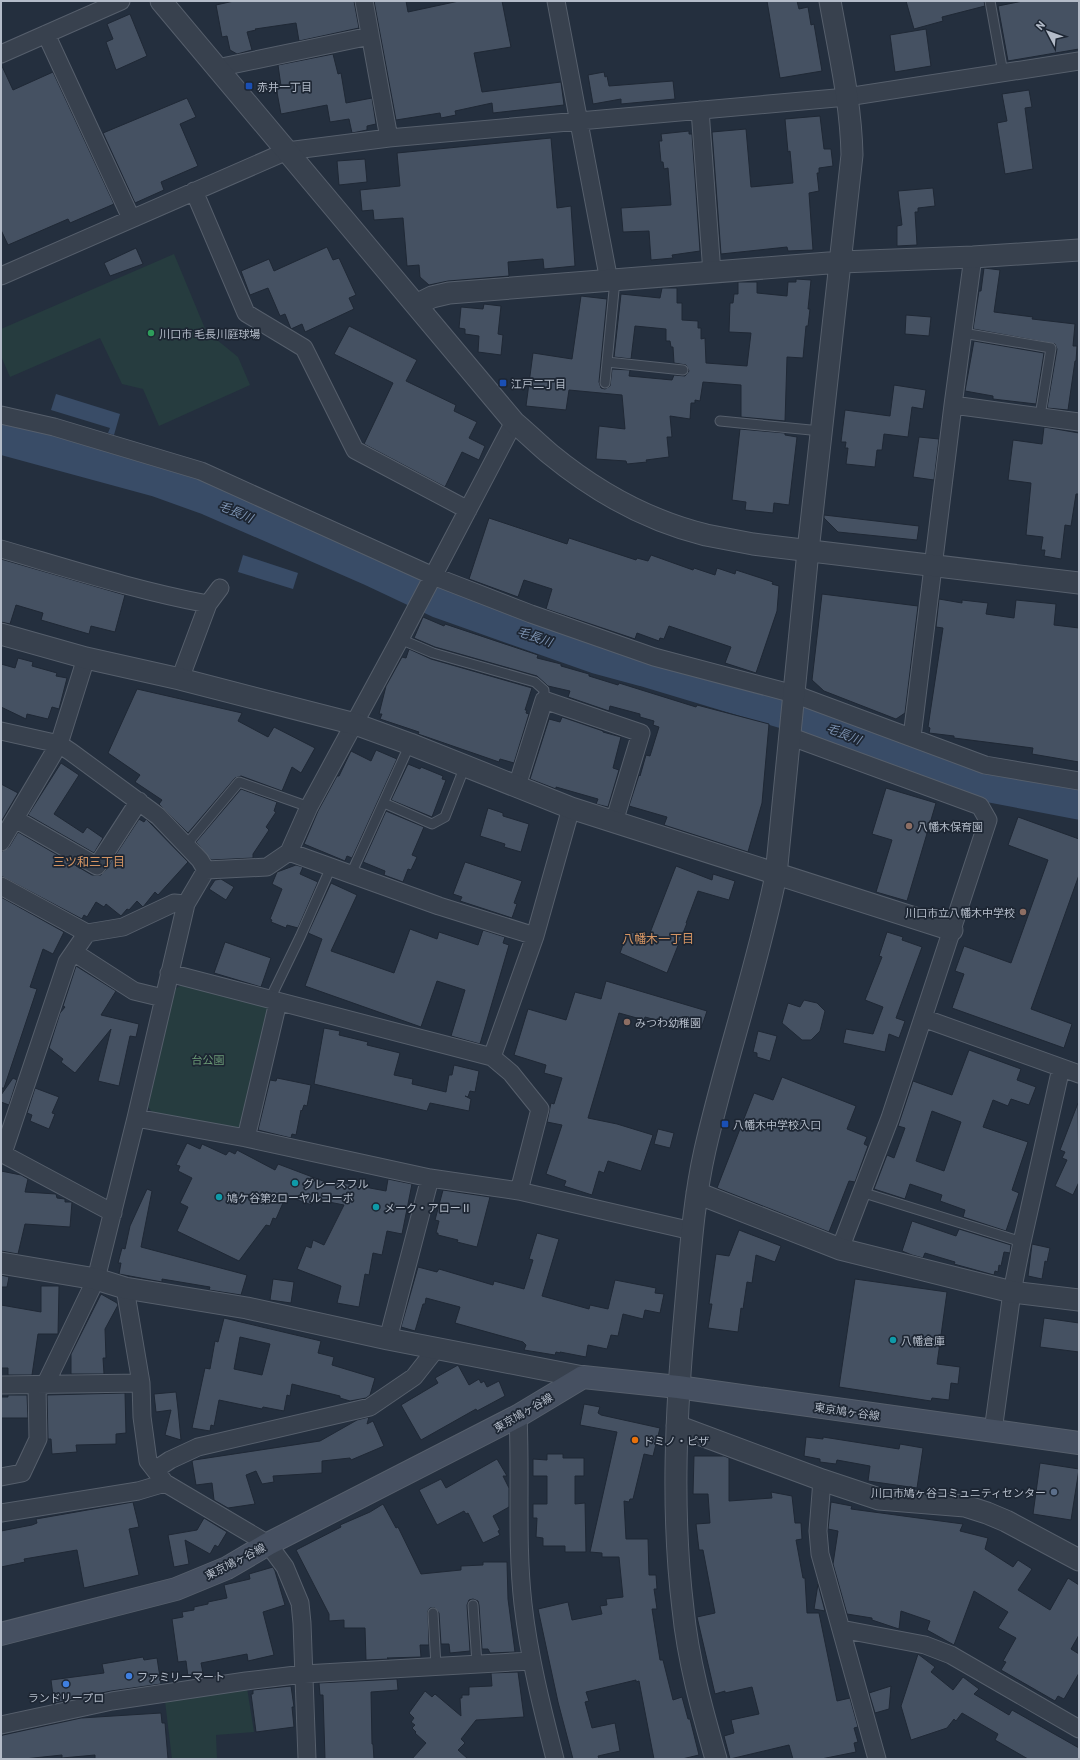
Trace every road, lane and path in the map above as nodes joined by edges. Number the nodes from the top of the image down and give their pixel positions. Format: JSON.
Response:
{"nodes":[{"id":1,"x":121,"y":1,"type":"edge"},
{"id":2,"x":161,"y":1,"type":"edge"},
{"id":3,"x":364,"y":1,"type":"edge"},
{"id":4,"x":556,"y":1,"type":"edge"},
{"id":5,"x":830,"y":1,"type":"edge"},
{"id":6,"x":990,"y":1,"type":"edge"},
{"id":7,"x":46,"y":34,"type":"junction"},
{"id":8,"x":370,"y":36,"type":"junction"},
{"id":9,"x":1,"y":54,"type":"edge"},
{"id":10,"x":1079,"y":61,"type":"edge"},
{"id":11,"x":217,"y":68,"type":"junction"},
{"id":12,"x":1003,"y":73,"type":"junction"},
{"id":13,"x":847,"y":97,"type":"junction"},
{"id":14,"x":700,"y":110,"type":"junction"},
{"id":15,"x":579,"y":121,"type":"junction"},
{"id":16,"x":389,"y":138,"type":"junction"},
{"id":17,"x":287,"y":151,"type":"junction"},
{"id":18,"x":194,"y":191,"type":"junction"},
{"id":19,"x":131,"y":218,"type":"junction"},
{"id":20,"x":1079,"y":250,"type":"edge"},
{"id":21,"x":973,"y":257,"type":"junction"},
{"id":22,"x":840,"y":262,"type":"junction"},
{"id":23,"x":2,"y":271,"type":"edge"},
{"id":24,"x":712,"y":273,"type":"junction"},
{"id":25,"x":612,"y":281,"type":"junction"},
{"id":26,"x":416,"y":305,"type":"junction"},
{"id":27,"x":963,"y":333,"type":"junction"},
{"id":28,"x":607,"y":362,"type":"junction"},
{"id":29,"x":684,"y":370,"type":"dead end"},
{"id":30,"x":605,"y":383,"type":"dead end"},
{"id":31,"x":953,"y":405,"type":"junction"},
{"id":32,"x":1,"y":415,"type":"edge"},
{"id":33,"x":1040,"y":416,"type":"junction"},
{"id":34,"x":720,"y":421,"type":"dead end"},
{"id":35,"x":514,"y":422,"type":"junction"},
{"id":36,"x":1079,"y":422,"type":"edge"},
{"id":37,"x":821,"y":431,"type":"junction"},
{"id":38,"x":468,"y":510,"type":"junction"},
{"id":39,"x":1,"y":549,"type":"edge"},
{"id":40,"x":808,"y":551,"type":"junction"},
{"id":41,"x":934,"y":566,"type":"junction"},
{"id":42,"x":433,"y":576,"type":"junction"},
{"id":43,"x":1079,"y":583,"type":"edge"},
{"id":44,"x":220,"y":588,"type":"dead end"},
{"id":45,"x":208,"y":604,"type":"junction"},
{"id":46,"x":1,"y":634,"type":"edge"},
{"id":47,"x":400,"y":639,"type":"junction"},
{"id":48,"x":86,"y":658,"type":"junction"},
{"id":49,"x":180,"y":679,"type":"junction"},
{"id":50,"x":794,"y":694,"type":"junction"},
{"id":51,"x":544,"y":700,"type":"junction"},
{"id":52,"x":355,"y":724,"type":"junction"},
{"id":53,"x":1,"y":731,"type":"edge"},
{"id":54,"x":789,"y":736,"type":"junction"},
{"id":55,"x":912,"y":737,"type":"junction"},
{"id":56,"x":59,"y":744,"type":"junction"},
{"id":57,"x":410,"y":744,"type":"junction"},
{"id":58,"x":465,"y":766,"type":"junction"},
{"id":59,"x":1079,"y":782,"type":"edge"},
{"id":60,"x":517,"y":786,"type":"junction"},
{"id":61,"x":139,"y":802,"type":"junction"},
{"id":62,"x":384,"y":803,"type":"junction"},
{"id":63,"x":309,"y":808,"type":"junction"},
{"id":64,"x":571,"y":808,"type":"junction"},
{"id":65,"x":15,"y":818,"type":"junction"},
{"id":66,"x":614,"y":822,"type":"junction"},
{"id":67,"x":1,"y":842,"type":"edge"},
{"id":68,"x":186,"y":845,"type":"junction"},
{"id":69,"x":288,"y":852,"type":"junction"},
{"id":70,"x":331,"y":867,"type":"junction"},
{"id":71,"x":206,"y":870,"type":"junction"},
{"id":72,"x":351,"y":874,"type":"junction"},
{"id":73,"x":776,"y":875,"type":"junction"},
{"id":74,"x":1,"y":886,"type":"edge"},
{"id":75,"x":186,"y":904,"type":"junction"},
{"id":76,"x":952,"y":930,"type":"junction"},
{"id":77,"x":87,"y":933,"type":"junction"},
{"id":78,"x":535,"y":936,"type":"junction"},
{"id":79,"x":75,"y":952,"type":"junction"},
{"id":80,"x":169,"y":973,"type":"junction"},
{"id":81,"x":163,"y":998,"type":"junction"},
{"id":82,"x":274,"y":1001,"type":"junction"},
{"id":83,"x":923,"y":1018,"type":"junction"},
{"id":84,"x":492,"y":1057,"type":"junction"},
{"id":85,"x":1061,"y":1068,"type":"junction"},
{"id":86,"x":1079,"y":1074,"type":"edge"},
{"id":87,"x":136,"y":1118,"type":"junction"},
{"id":88,"x":246,"y":1138,"type":"junction"},
{"id":89,"x":2,"y":1153,"type":"edge"},
{"id":90,"x":430,"y":1178,"type":"junction"},
{"id":91,"x":519,"y":1191,"type":"junction"},
{"id":92,"x":861,"y":1192,"type":"junction"},
{"id":93,"x":697,"y":1193,"type":"junction"},
{"id":94,"x":113,"y":1213,"type":"junction"},
{"id":95,"x":692,"y":1231,"type":"junction"},
{"id":96,"x":1022,"y":1242,"type":"junction"},
{"id":97,"x":840,"y":1249,"type":"junction"},
{"id":98,"x":1,"y":1263,"type":"edge"},
{"id":99,"x":96,"y":1279,"type":"junction"},
{"id":100,"x":125,"y":1288,"type":"junction"},
{"id":101,"x":1012,"y":1292,"type":"junction"},
{"id":102,"x":1079,"y":1300,"type":"edge"},
{"id":103,"x":388,"y":1339,"type":"junction"},
{"id":104,"x":436,"y":1349,"type":"junction"},
{"id":105,"x":583,"y":1377,"type":"junction"},
{"id":106,"x":141,"y":1383,"type":"junction"},
{"id":107,"x":1,"y":1385,"type":"edge"},
{"id":108,"x":41,"y":1385,"type":"junction"},
{"id":109,"x":678,"y":1387,"type":"junction"},
{"id":110,"x":518,"y":1416,"type":"junction"},
{"id":111,"x":677,"y":1426,"type":"junction"},
{"id":112,"x":993,"y":1431,"type":"junction"},
{"id":113,"x":1079,"y":1443,"type":"edge"},
{"id":114,"x":160,"y":1476,"type":"junction"},
{"id":115,"x":1,"y":1477,"type":"edge"},
{"id":116,"x":822,"y":1480,"type":"junction"},
{"id":117,"x":1,"y":1513,"type":"edge"},
{"id":118,"x":268,"y":1544,"type":"junction"},
{"id":119,"x":1079,"y":1560,"type":"edge"},
{"id":120,"x":473,"y":1605,"type":"dead end"},
{"id":121,"x":433,"y":1613,"type":"dead end"},
{"id":122,"x":841,"y":1629,"type":"junction"},
{"id":123,"x":1,"y":1634,"type":"edge"},
{"id":124,"x":531,"y":1661,"type":"junction"},
{"id":125,"x":477,"y":1664,"type":"junction"},
{"id":126,"x":436,"y":1666,"type":"junction"},
{"id":127,"x":304,"y":1674,"type":"junction"},
{"id":128,"x":1,"y":1725,"type":"edge"},
{"id":129,"x":1079,"y":1729,"type":"edge"},
{"id":130,"x":307,"y":1759,"type":"edge"},
{"id":131,"x":555,"y":1759,"type":"edge"},
{"id":132,"x":716,"y":1759,"type":"edge"},
{"id":133,"x":878,"y":1759,"type":"edge"}],
"edges":[{"from":1,"to":7,"type":"street"},
{"from":2,"to":11,"type":"street"},
{"from":3,"to":8,"type":"street"},
{"from":4,"to":15,"type":"street"},
{"from":5,"to":13,"type":"street"},
{"from":6,"to":12,"type":"lane"},
{"from":7,"to":9,"type":"street"},
{"from":7,"to":19,"type":"street"},
{"from":8,"to":11,"type":"street"},
{"from":8,"to":16,"type":"street"},
{"from":10,"to":12,"type":"street"},
{"from":11,"to":17,"type":"street"},
{"from":12,"to":13,"type":"street"},
{"from":13,"to":14,"type":"street"},
{"from":13,"to":22,"type":"street"},
{"from":14,"to":15,"type":"street"},
{"from":14,"to":24,"type":"street"},
{"from":15,"to":16,"type":"street"},
{"from":15,"to":25,"type":"street"},
{"from":16,"to":17,"type":"street"},
{"from":17,"to":18,"type":"street"},
{"from":17,"to":26,"type":"street"},
{"from":18,"to":19,"type":"street"},
{"from":18,"to":38,"type":"street"},
{"from":19,"to":23,"type":"street"},
{"from":20,"to":21,"type":"street"},
{"from":21,"to":22,"type":"street"},
{"from":21,"to":27,"type":"street"},
{"from":22,"to":24,"type":"street"},
{"from":22,"to":37,"type":"street"},
{"from":24,"to":25,"type":"street"},
{"from":25,"to":26,"type":"street"},
{"from":25,"to":28,"type":"lane"},
{"from":26,"to":35,"type":"street"},
{"from":27,"to":31,"type":"street"},
{"from":27,"to":33,"type":"lane"},
{"from":28,"to":29,"type":"lane"},
{"from":28,"to":30,"type":"lane"},
{"from":31,"to":33,"type":"street"},
{"from":31,"to":41,"type":"street"},
{"from":32,"to":42,"type":"street"},
{"from":33,"to":36,"type":"street"},
{"from":34,"to":37,"type":"lane"},
{"from":35,"to":38,"type":"street"},
{"from":35,"to":40,"type":"street"},
{"from":37,"to":40,"type":"street"},
{"from":38,"to":42,"type":"street"},
{"from":39,"to":45,"type":"street"},
{"from":40,"to":41,"type":"street"},
{"from":40,"to":50,"type":"street"},
{"from":41,"to":43,"type":"street"},
{"from":41,"to":55,"type":"street"},
{"from":42,"to":47,"type":"street"},
{"from":42,"to":50,"type":"street"},
{"from":44,"to":45,"type":"street"},
{"from":45,"to":49,"type":"street"},
{"from":46,"to":48,"type":"street"},
{"from":47,"to":51,"type":"lane"},
{"from":47,"to":52,"type":"street"},
{"from":48,"to":49,"type":"street"},
{"from":48,"to":56,"type":"street"},
{"from":49,"to":52,"type":"street"},
{"from":50,"to":54,"type":"street"},
{"from":50,"to":55,"type":"street"},
{"from":51,"to":60,"type":"street"},
{"from":51,"to":66,"type":"street"},
{"from":52,"to":57,"type":"street"},
{"from":52,"to":63,"type":"street"},
{"from":53,"to":56,"type":"street"},
{"from":54,"to":73,"type":"street"},
{"from":54,"to":76,"type":"street"},
{"from":55,"to":59,"type":"street"},
{"from":56,"to":61,"type":"street"},
{"from":56,"to":65,"type":"street"},
{"from":57,"to":58,"type":"street"},
{"from":57,"to":62,"type":"lane"},
{"from":58,"to":60,"type":"street"},
{"from":58,"to":62,"type":"lane"},
{"from":60,"to":64,"type":"street"},
{"from":61,"to":65,"type":"street"},
{"from":61,"to":68,"type":"street"},
{"from":62,"to":72,"type":"lane"},
{"from":63,"to":68,"type":"lane"},
{"from":63,"to":69,"type":"street"},
{"from":64,"to":66,"type":"street"},
{"from":64,"to":78,"type":"street"},
{"from":65,"to":67,"type":"street"},
{"from":66,"to":73,"type":"street"},
{"from":68,"to":71,"type":"street"},
{"from":69,"to":70,"type":"street"},
{"from":69,"to":71,"type":"street"},
{"from":70,"to":72,"type":"street"},
{"from":70,"to":82,"type":"lane"},
{"from":71,"to":75,"type":"street"},
{"from":72,"to":78,"type":"street"},
{"from":73,"to":76,"type":"street"},
{"from":73,"to":93,"type":"street"},
{"from":74,"to":77,"type":"street"},
{"from":75,"to":77,"type":"street"},
{"from":75,"to":80,"type":"street"},
{"from":76,"to":83,"type":"street"},
{"from":77,"to":79,"type":"street"},
{"from":78,"to":84,"type":"street"},
{"from":79,"to":81,"type":"street"},
{"from":79,"to":89,"type":"street"},
{"from":80,"to":81,"type":"street"},
{"from":80,"to":82,"type":"street"},
{"from":81,"to":87,"type":"street"},
{"from":82,"to":84,"type":"street"},
{"from":82,"to":88,"type":"street"},
{"from":83,"to":85,"type":"street"},
{"from":83,"to":92,"type":"street"},
{"from":84,"to":91,"type":"street"},
{"from":85,"to":86,"type":"street"},
{"from":85,"to":96,"type":"street"},
{"from":87,"to":88,"type":"street"},
{"from":87,"to":94,"type":"street"},
{"from":88,"to":90,"type":"street"},
{"from":89,"to":94,"type":"street"},
{"from":90,"to":91,"type":"street"},
{"from":90,"to":103,"type":"street"},
{"from":91,"to":95,"type":"street"},
{"from":92,"to":96,"type":"lane"},
{"from":92,"to":97,"type":"street"},
{"from":93,"to":95,"type":"street"},
{"from":93,"to":97,"type":"street"},
{"from":94,"to":99,"type":"street"},
{"from":95,"to":109,"type":"street"},
{"from":96,"to":101,"type":"street"},
{"from":97,"to":101,"type":"street"},
{"from":98,"to":99,"type":"street"},
{"from":99,"to":100,"type":"street"},
{"from":99,"to":108,"type":"street"},
{"from":100,"to":103,"type":"street"},
{"from":100,"to":106,"type":"street"},
{"from":101,"to":102,"type":"street"},
{"from":101,"to":112,"type":"street"},
{"from":103,"to":104,"type":"street"},
{"from":104,"to":105,"type":"street"},
{"from":104,"to":114,"type":"street"},
{"from":105,"to":109,"type":"main road","name":"東京鳩ヶ谷線"},
{"from":105,"to":110,"type":"main road","name":"東京鳩ヶ谷線"},
{"from":106,"to":108,"type":"street"},
{"from":106,"to":114,"type":"street"},
{"from":107,"to":108,"type":"street"},
{"from":108,"to":115,"type":"street"},
{"from":109,"to":111,"type":"street"},
{"from":109,"to":112,"type":"main road","name":"東京鳩ヶ谷線"},
{"from":110,"to":118,"type":"main road","name":"東京鳩ヶ谷線"},
{"from":110,"to":124,"type":"street"},
{"from":111,"to":116,"type":"street"},
{"from":111,"to":132,"type":"street"},
{"from":112,"to":113,"type":"main road","name":"東京鳩ヶ谷線"},
{"from":114,"to":117,"type":"street"},
{"from":114,"to":118,"type":"street"},
{"from":116,"to":119,"type":"street"},
{"from":116,"to":122,"type":"street"},
{"from":118,"to":123,"type":"main road","name":"東京鳩ヶ谷線"},
{"from":118,"to":127,"type":"street"},
{"from":120,"to":125,"type":"lane"},
{"from":121,"to":126,"type":"lane"},
{"from":122,"to":129,"type":"street"},
{"from":122,"to":133,"type":"street"},
{"from":124,"to":125,"type":"street"},
{"from":124,"to":131,"type":"street"},
{"from":125,"to":126,"type":"street"},
{"from":126,"to":127,"type":"street"},
{"from":127,"to":128,"type":"street"},
{"from":127,"to":130,"type":"street"}]}
